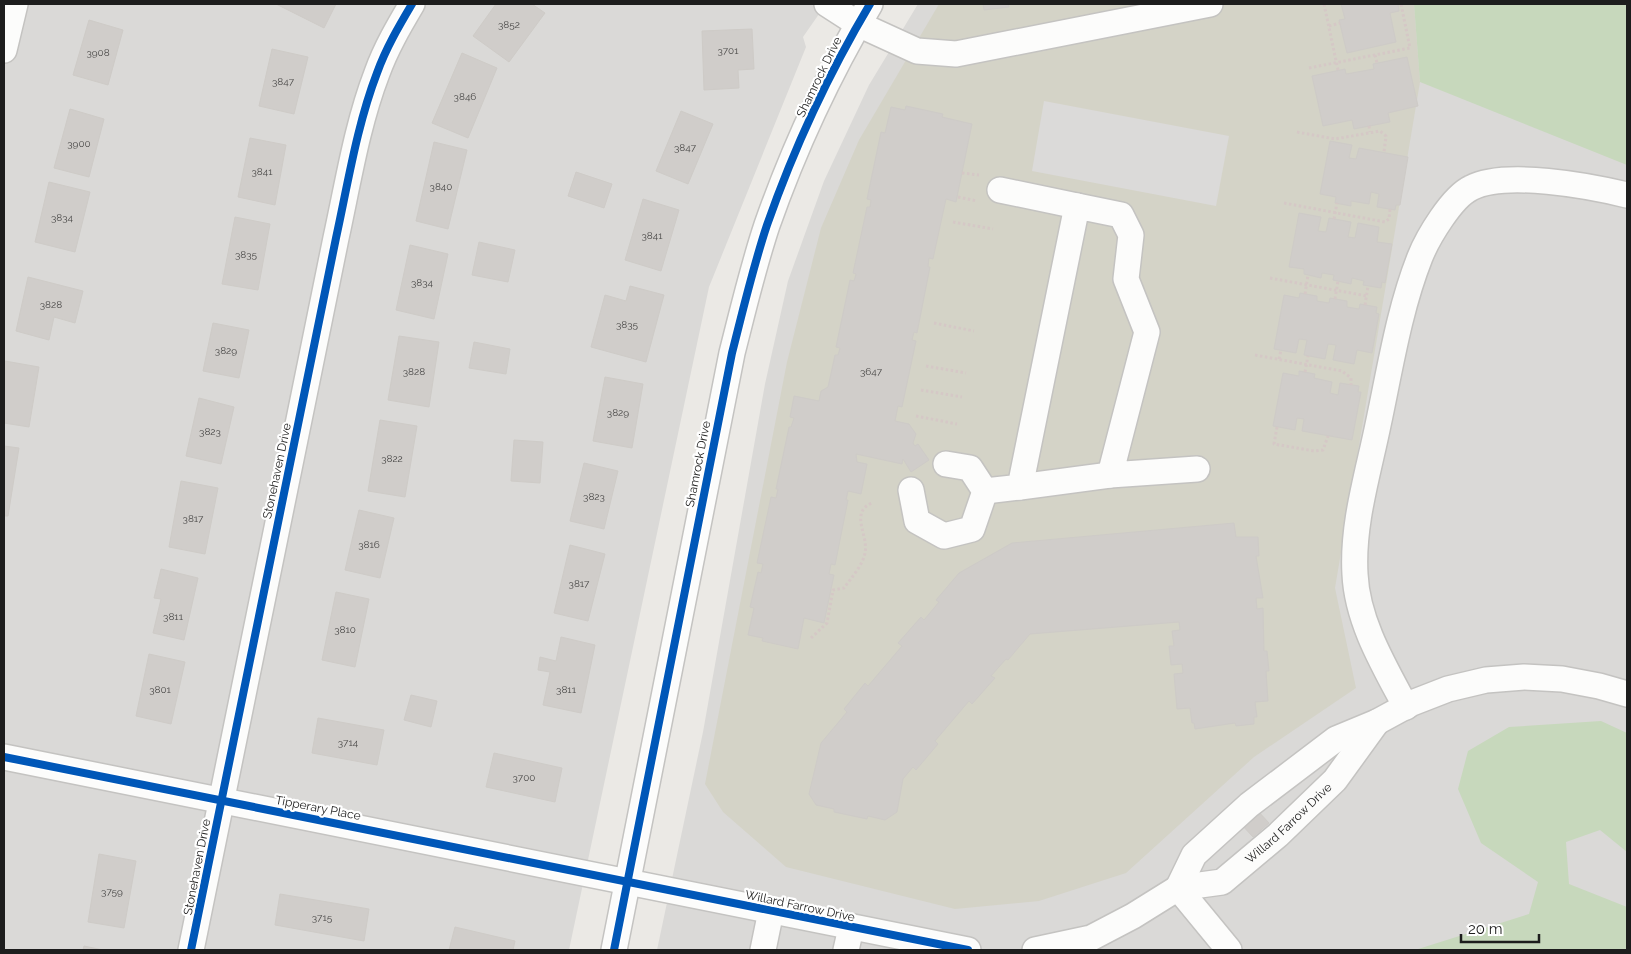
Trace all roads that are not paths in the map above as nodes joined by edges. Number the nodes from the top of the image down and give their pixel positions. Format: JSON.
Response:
{"nodes":[{"id":1,"x":15,"y":4,"type":"edge"},
{"id":2,"x":412,"y":4,"type":"edge"},
{"id":3,"x":827,"y":4,"type":"edge"},
{"id":4,"x":1210,"y":4,"type":"edge"},
{"id":5,"x":864,"y":14,"type":"edge"},
{"id":6,"x":4,"y":50,"type":"edge"},
{"id":7,"x":1000,"y":190,"type":"dead end"},
{"id":8,"x":1627,"y":196,"type":"edge"},
{"id":9,"x":1077,"y":206,"type":"junction"},
{"id":10,"x":946,"y":464,"type":"dead end"},
{"id":11,"x":1197,"y":469,"type":"dead end"},
{"id":12,"x":1110,"y":475,"type":"junction"},
{"id":13,"x":1020,"y":487,"type":"junction"},
{"id":14,"x":911,"y":490,"type":"dead end"},
{"id":15,"x":985,"y":491,"type":"junction"},
{"id":16,"x":1627,"y":694,"type":"edge"},
{"id":17,"x":1406,"y":707,"type":"junction"},
{"id":18,"x":1377,"y":722,"type":"junction"},
{"id":19,"x":4,"y":757,"type":"edge"},
{"id":20,"x":222,"y":801,"type":"junction"},
{"id":21,"x":628,"y":882,"type":"junction"},
{"id":22,"x":1178,"y":888,"type":"junction"},
{"id":23,"x":771,"y":911,"type":"junction"},
{"id":24,"x":849,"y":939,"type":"edge"},
{"id":25,"x":191,"y":950,"type":"edge"},
{"id":26,"x":614,"y":950,"type":"edge"},
{"id":27,"x":763,"y":950,"type":"edge"},
{"id":28,"x":968,"y":950,"type":"edge"},
{"id":29,"x":1035,"y":950,"type":"edge"},
{"id":30,"x":1229,"y":950,"type":"edge"}],
"edges":[{"from":1,"to":6,"type":"street"},
{"from":2,"to":20,"type":"street","name":"Stonehaven Drive"},
{"from":3,"to":5,"type":"street"},
{"from":4,"to":5,"type":"street"},
{"from":5,"to":21,"type":"street","name":"Shamrock Drive"},
{"from":7,"to":9,"type":"street"},
{"from":8,"to":17,"type":"street"},
{"from":9,"to":12,"type":"street"},
{"from":9,"to":13,"type":"street"},
{"from":10,"to":15,"type":"street"},
{"from":11,"to":12,"type":"street"},
{"from":12,"to":13,"type":"street"},
{"from":13,"to":15,"type":"street"},
{"from":14,"to":15,"type":"street"},
{"from":16,"to":17,"type":"street","name":"Willard Farrow Drive"},
{"from":17,"to":18,"type":"street","name":"Willard Farrow Drive"},
{"from":18,"to":22,"type":"street","name":"Willard Farrow Drive"},
{"from":18,"to":22,"type":"street","name":"Willard Farrow Drive"},
{"from":19,"to":20,"type":"street","name":"Tipperary Place"},
{"from":20,"to":21,"type":"street","name":"Tipperary Place"},
{"from":20,"to":25,"type":"street","name":"Stonehaven Drive"},
{"from":21,"to":23,"type":"street","name":"Willard Farrow Drive"},
{"from":21,"to":26,"type":"street","name":"Shamrock Drive"},
{"from":22,"to":29,"type":"street","name":"Willard Farrow Drive"},
{"from":22,"to":30,"type":"street"},
{"from":23,"to":24,"type":"street","name":"Willard Farrow Drive"},
{"from":23,"to":27,"type":"street"},
{"from":24,"to":28,"type":"street","name":"Willard Farrow Drive"}]}
